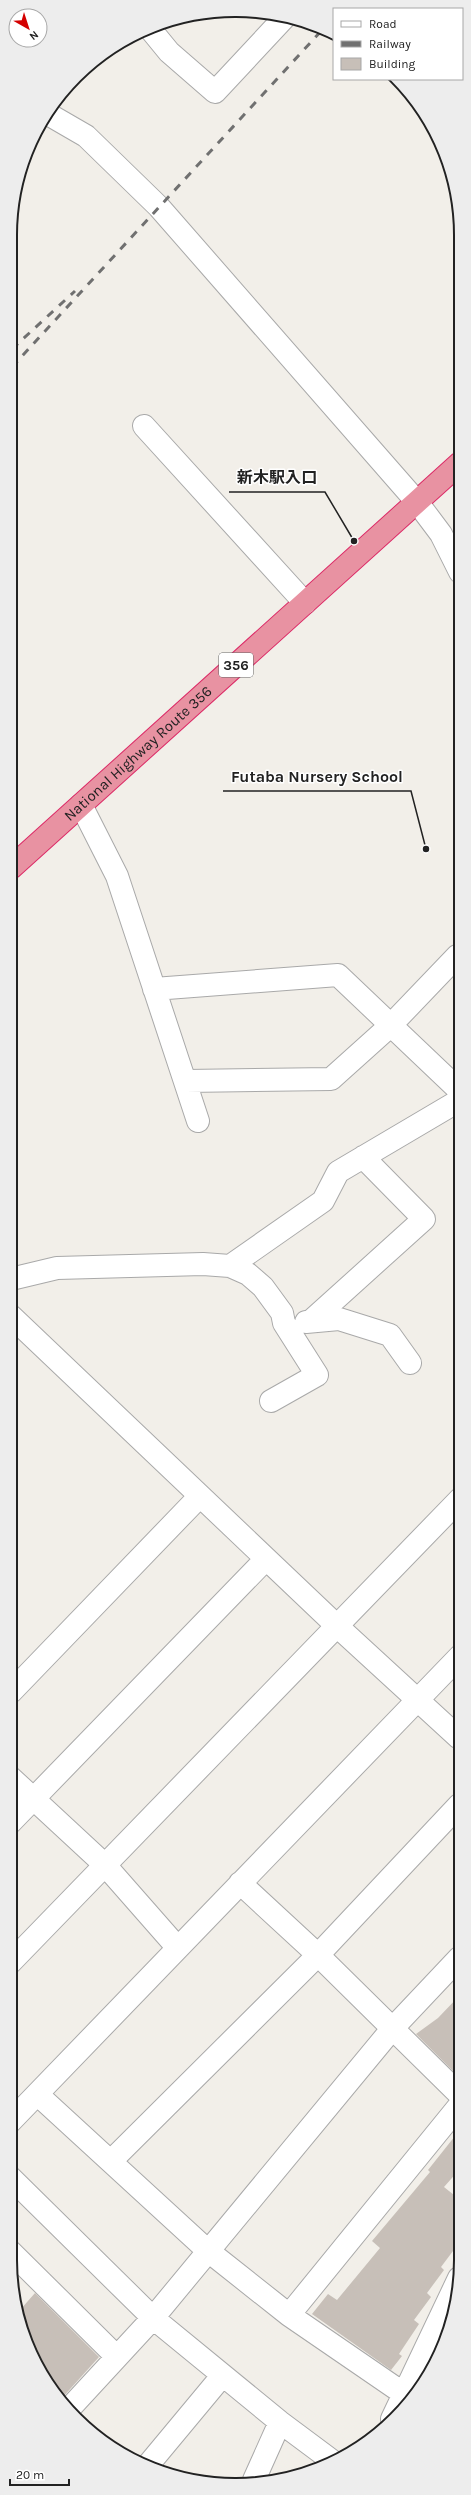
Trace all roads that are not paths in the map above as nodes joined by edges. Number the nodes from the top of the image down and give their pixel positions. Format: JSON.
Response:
{"nodes":[{"id":1,"x":281,"y":22,"type":"edge"},
{"id":2,"x":154,"y":33,"type":"edge"},
{"id":3,"x":52,"y":117,"type":"edge"},
{"id":4,"x":144,"y":426,"type":"dead end"},
{"id":5,"x":454,"y":468,"type":"edge"},
{"id":6,"x":417,"y":502,"type":"junction"},
{"id":7,"x":454,"y":560,"type":"edge"},
{"id":8,"x":305,"y":603,"type":"junction"},
{"id":9,"x":81,"y":806,"type":"junction"},
{"id":10,"x":17,"y":863,"type":"edge"},
{"id":11,"x":454,"y":959,"type":"edge"},
{"id":12,"x":154,"y":989,"type":"junction"},
{"id":13,"x":390,"y":1026,"type":"junction"},
{"id":14,"x":186,"y":1081,"type":"junction"},
{"id":15,"x":454,"y":1085,"type":"edge"},
{"id":16,"x":454,"y":1104,"type":"edge"},
{"id":17,"x":198,"y":1121,"type":"dead end"},
{"id":18,"x":363,"y":1157,"type":"junction"},
{"id":19,"x":230,"y":1266,"type":"junction"},
{"id":20,"x":17,"y":1278,"type":"edge"},
{"id":21,"x":311,"y":1321,"type":"junction"},
{"id":22,"x":17,"y":1322,"type":"edge"},
{"id":23,"x":284,"y":1323,"type":"junction"},
{"id":24,"x":410,"y":1363,"type":"dead end"},
{"id":25,"x":271,"y":1402,"type":"dead end"},
{"id":26,"x":200,"y":1496,"type":"junction"},
{"id":27,"x":454,"y":1505,"type":"edge"},
{"id":28,"x":266,"y":1559,"type":"junction"},
{"id":29,"x":337,"y":1626,"type":"junction"},
{"id":30,"x":454,"y":1662,"type":"edge"},
{"id":31,"x":17,"y":1685,"type":"edge"},
{"id":32,"x":417,"y":1700,"type":"junction"},
{"id":33,"x":454,"y":1733,"type":"edge"},
{"id":34,"x":17,"y":1784,"type":"edge"},
{"id":35,"x":33,"y":1800,"type":"junction"},
{"id":36,"x":454,"y":1810,"type":"edge"},
{"id":37,"x":17,"y":1816,"type":"edge"},
{"id":38,"x":105,"y":1865,"type":"junction"},
{"id":39,"x":240,"y":1883,"type":"junction"},
{"id":40,"x":177,"y":1946,"type":"junction"},
{"id":41,"x":318,"y":1955,"type":"junction"},
{"id":42,"x":17,"y":1956,"type":"edge"},
{"id":43,"x":454,"y":1963,"type":"edge"},
{"id":44,"x":392,"y":2029,"type":"junction"},
{"id":45,"x":454,"y":2089,"type":"edge"},
{"id":46,"x":37,"y":2094,"type":"junction"},
{"id":47,"x":454,"y":2112,"type":"edge"},
{"id":48,"x":17,"y":2115,"type":"edge"},
{"id":49,"x":111,"y":2161,"type":"junction"},
{"id":50,"x":17,"y":2185,"type":"edge"},
{"id":51,"x":207,"y":2250,"type":"junction"},
{"id":52,"x":17,"y":2259,"type":"edge"},
{"id":53,"x":451,"y":2296,"type":"edge"},
{"id":54,"x":289,"y":2315,"type":"junction"},
{"id":55,"x":153,"y":2318,"type":"junction"},
{"id":56,"x":116,"y":2356,"type":"junction"},
{"id":57,"x":222,"y":2376,"type":"junction"},
{"id":58,"x":406,"y":2396,"type":"edge"},
{"id":59,"x":72,"y":2405,"type":"edge"},
{"id":60,"x":280,"y":2422,"type":"junction"},
{"id":61,"x":327,"y":2457,"type":"edge"},
{"id":62,"x":152,"y":2461,"type":"edge"},
{"id":63,"x":255,"y":2477,"type":"edge"}],
"edges":[{"from":1,"to":2,"type":"street"},
{"from":3,"to":6,"type":"street"},
{"from":4,"to":8,"type":"street"},
{"from":5,"to":6,"type":"highway","name":"National Highway Route 356","number":"356"},
{"from":6,"to":7,"type":"street"},
{"from":6,"to":8,"type":"highway","name":"National Highway Route 356","number":"356"},
{"from":8,"to":9,"type":"highway","name":"National Highway Route 356","number":"356"},
{"from":9,"to":10,"type":"highway","name":"National Highway Route 356","number":"356"},
{"from":9,"to":12,"type":"street"},
{"from":11,"to":13,"type":"street"},
{"from":12,"to":13,"type":"street"},
{"from":12,"to":14,"type":"street"},
{"from":13,"to":14,"type":"street"},
{"from":13,"to":15,"type":"street"},
{"from":14,"to":17,"type":"street"},
{"from":16,"to":18,"type":"street"},
{"from":18,"to":19,"type":"street"},
{"from":18,"to":21,"type":"street"},
{"from":19,"to":20,"type":"street"},
{"from":19,"to":23,"type":"street"},
{"from":21,"to":23,"type":"street"},
{"from":21,"to":24,"type":"street"},
{"from":22,"to":26,"type":"street"},
{"from":23,"to":25,"type":"street"},
{"from":26,"to":28,"type":"street"},
{"from":26,"to":31,"type":"street"},
{"from":27,"to":29,"type":"street"},
{"from":28,"to":29,"type":"street"},
{"from":28,"to":35,"type":"street"},
{"from":29,"to":32,"type":"street"},
{"from":29,"to":38,"type":"street"},
{"from":30,"to":32,"type":"street"},
{"from":32,"to":33,"type":"street"},
{"from":32,"to":39,"type":"street"},
{"from":34,"to":35,"type":"street"},
{"from":35,"to":37,"type":"street"},
{"from":35,"to":38,"type":"street"},
{"from":36,"to":41,"type":"street"},
{"from":38,"to":40,"type":"street"},
{"from":38,"to":42,"type":"street"},
{"from":39,"to":40,"type":"street"},
{"from":39,"to":41,"type":"street"},
{"from":40,"to":46,"type":"street"},
{"from":41,"to":44,"type":"street"},
{"from":41,"to":49,"type":"street"},
{"from":43,"to":44,"type":"street"},
{"from":44,"to":45,"type":"street"},
{"from":44,"to":51,"type":"street"},
{"from":46,"to":48,"type":"street"},
{"from":46,"to":49,"type":"street"},
{"from":47,"to":54,"type":"street"},
{"from":49,"to":51,"type":"street"},
{"from":50,"to":55,"type":"street"},
{"from":51,"to":54,"type":"street"},
{"from":51,"to":55,"type":"street"},
{"from":52,"to":56,"type":"street"},
{"from":53,"to":58,"type":"street"},
{"from":54,"to":58,"type":"street"},
{"from":55,"to":56,"type":"street"},
{"from":55,"to":57,"type":"street"},
{"from":56,"to":59,"type":"street"},
{"from":57,"to":60,"type":"street"},
{"from":57,"to":62,"type":"street"},
{"from":60,"to":61,"type":"street"},
{"from":60,"to":63,"type":"street"}]}
